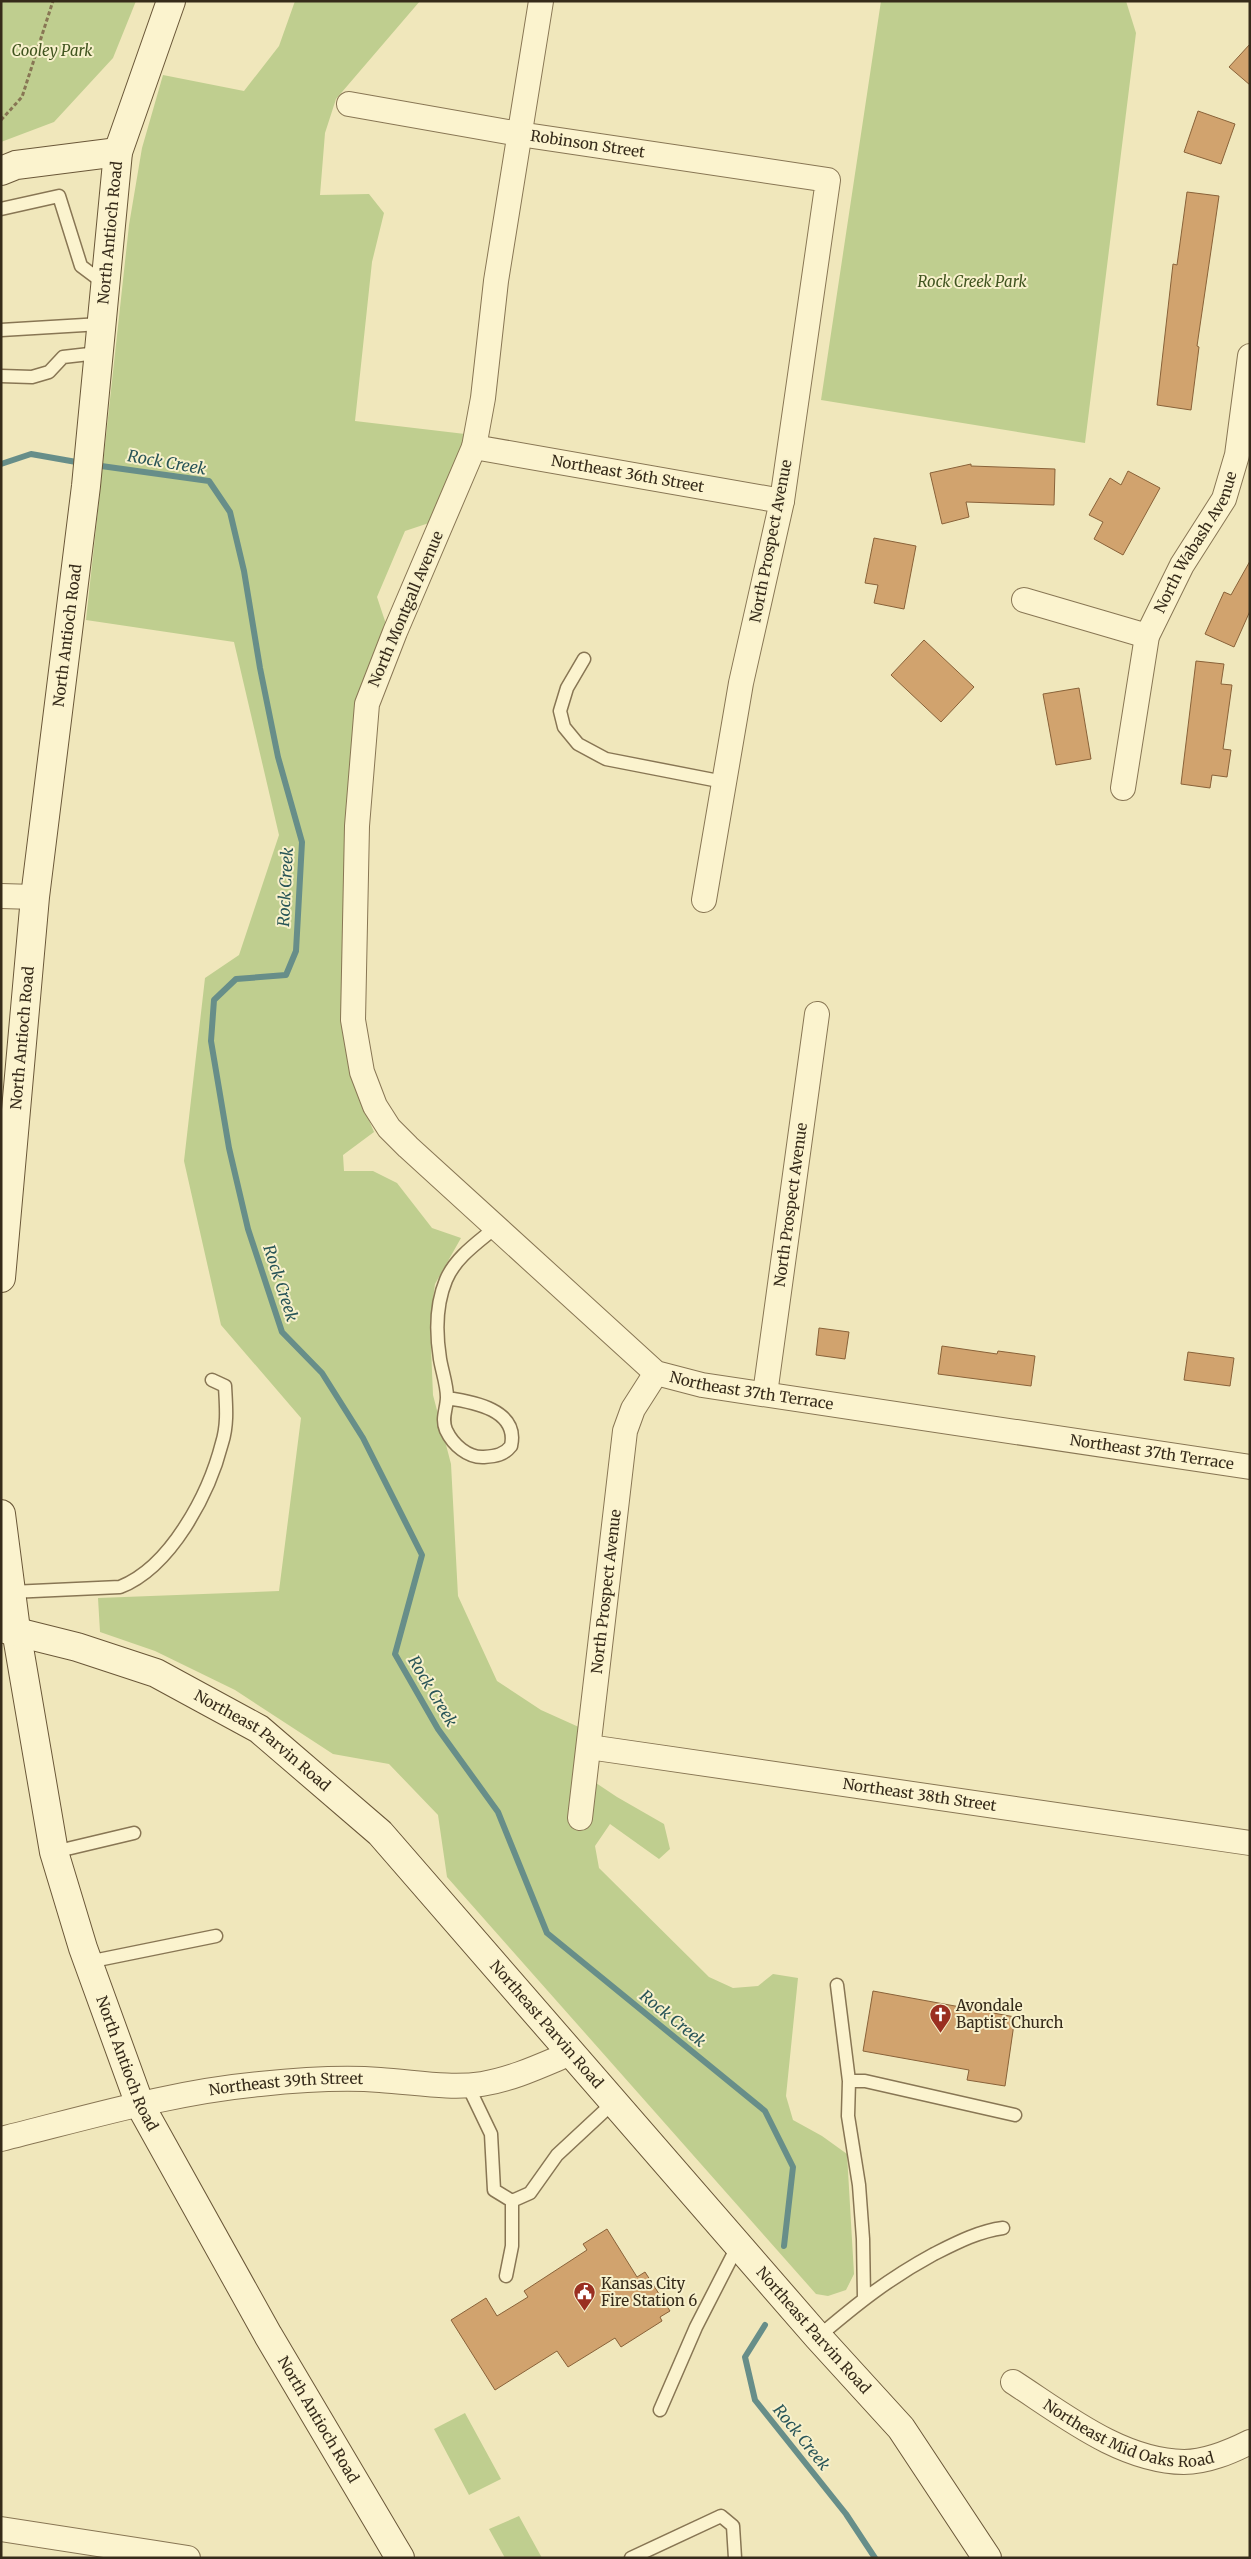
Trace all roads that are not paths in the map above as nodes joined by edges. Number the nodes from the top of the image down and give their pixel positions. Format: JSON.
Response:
{"nodes":[{"id":1,"x":171,"y":1,"type":"edge"},
{"id":2,"x":541,"y":1,"type":"edge"},
{"id":3,"x":348,"y":104,"type":"dead end"},
{"id":4,"x":519,"y":134,"type":"junction"},
{"id":5,"x":118,"y":152,"type":"junction"},
{"id":6,"x":1,"y":171,"type":"edge"},
{"id":7,"x":828,"y":180,"type":"joint"},
{"id":8,"x":1,"y":209,"type":"edge"},
{"id":9,"x":105,"y":284,"type":"junction"},
{"id":10,"x":101,"y":324,"type":"junction"},
{"id":11,"x":1,"y":330,"type":"edge"},
{"id":12,"x":98,"y":353,"type":"junction"},
{"id":13,"x":1250,"y":356,"type":"edge"},
{"id":14,"x":1,"y":376,"type":"edge"},
{"id":15,"x":474,"y":447,"type":"junction"},
{"id":16,"x":782,"y":500,"type":"junction"},
{"id":17,"x":1024,"y":600,"type":"dead end"},
{"id":18,"x":1146,"y":636,"type":"junction"},
{"id":19,"x":584,"y":659,"type":"dead end"},
{"id":20,"x":724,"y":782,"type":"junction"},
{"id":21,"x":1123,"y":788,"type":"dead end"},
{"id":22,"x":1,"y":896,"type":"edge"},
{"id":23,"x":35,"y":897,"type":"junction"},
{"id":24,"x":704,"y":900,"type":"dead end"},
{"id":25,"x":817,"y":1014,"type":"dead end"},
{"id":26,"x":369,"y":1091,"type":"joint"},
{"id":27,"x":4,"y":1211,"type":"edge"},
{"id":28,"x":495,"y":1228,"type":"junction"},
{"id":29,"x":1,"y":1278,"type":"edge"},
{"id":30,"x":656,"y":1373,"type":"junction"},
{"id":31,"x":212,"y":1380,"type":"dead end"},
{"id":32,"x":765,"y":1394,"type":"junction"},
{"id":33,"x":447,"y":1398,"type":"junction"},
{"id":34,"x":1250,"y":1467,"type":"edge"},
{"id":35,"x":1,"y":1514,"type":"edge"},
{"id":36,"x":11,"y":1592,"type":"junction"},
{"id":37,"x":8,"y":1629,"type":"edge"},
{"id":38,"x":589,"y":1747,"type":"junction"},
{"id":39,"x":580,"y":1818,"type":"dead end"},
{"id":40,"x":134,"y":1833,"type":"dead end"},
{"id":41,"x":1250,"y":1843,"type":"edge"},
{"id":42,"x":54,"y":1852,"type":"junction"},
{"id":43,"x":216,"y":1936,"type":"dead end"},
{"id":44,"x":88,"y":1962,"type":"junction"},
{"id":45,"x":837,"y":1985,"type":"dead end"},
{"id":46,"x":571,"y":2052,"type":"junction"},
{"id":47,"x":849,"y":2081,"type":"junction"},
{"id":48,"x":468,"y":2086,"type":"junction"},
{"id":49,"x":614,"y":2102,"type":"junction"},
{"id":50,"x":140,"y":2105,"type":"junction"},
{"id":51,"x":1016,"y":2115,"type":"dead end"},
{"id":52,"x":1,"y":2139,"type":"edge"},
{"id":53,"x":512,"y":2201,"type":"junction"},
{"id":54,"x":1002,"y":2228,"type":"dead end"},
{"id":55,"x":738,"y":2244,"type":"junction"},
{"id":56,"x":506,"y":2276,"type":"dead end"},
{"id":57,"x":864,"y":2297,"type":"junction"},
{"id":58,"x":818,"y":2337,"type":"junction"},
{"id":59,"x":1013,"y":2382,"type":"dead end"},
{"id":60,"x":660,"y":2410,"type":"dead end"},
{"id":61,"x":1250,"y":2442,"type":"edge"},
{"id":62,"x":1,"y":2529,"type":"edge"},
{"id":63,"x":188,"y":2558,"type":"edge"},
{"id":64,"x":400,"y":2558,"type":"edge"},
{"id":65,"x":631,"y":2558,"type":"edge"},
{"id":66,"x":735,"y":2558,"type":"edge"},
{"id":67,"x":987,"y":2558,"type":"edge"}],
"edges":[{"from":1,"to":5,"type":"street","name":"North Antioch Road"},
{"from":2,"to":4,"type":"street","name":"North Montgall Avenue"},
{"from":3,"to":4,"type":"street","name":"Robinson Street"},
{"from":4,"to":7,"type":"street","name":"Robinson Street"},
{"from":4,"to":15,"type":"street","name":"North Montgall Avenue"},
{"from":5,"to":6,"type":"street"},
{"from":5,"to":9,"type":"street","name":"North Antioch Road"},
{"from":7,"to":16,"type":"street","name":"North Prospect Avenue"},
{"from":8,"to":9,"type":"lane"},
{"from":9,"to":10,"type":"street","name":"North Antioch Road"},
{"from":10,"to":11,"type":"lane"},
{"from":10,"to":12,"type":"street","name":"North Antioch Road"},
{"from":12,"to":14,"type":"lane"},
{"from":12,"to":23,"type":"street","name":"North Antioch Road"},
{"from":13,"to":18,"type":"street","name":"North Wabash Avenue"},
{"from":15,"to":16,"type":"street","name":"Northeast 36th Street"},
{"from":15,"to":26,"type":"street","name":"North Montgall Avenue"},
{"from":16,"to":20,"type":"street","name":"North Prospect Avenue"},
{"from":17,"to":18,"type":"street"},
{"from":18,"to":21,"type":"street","name":"North Wabash Avenue"},
{"from":19,"to":20,"type":"lane"},
{"from":20,"to":24,"type":"street","name":"North Prospect Avenue"},
{"from":22,"to":23,"type":"street"},
{"from":23,"to":27,"type":"street","name":"North Antioch Road"},
{"from":25,"to":32,"type":"street","name":"North Prospect Avenue"},
{"from":26,"to":28,"type":"street","name":"Northeast 37th Terrace"},
{"from":27,"to":29,"type":"street","name":"North Antioch Road"},
{"from":28,"to":30,"type":"street","name":"Northeast 37th Terrace"},
{"from":28,"to":33,"type":"lane"},
{"from":30,"to":32,"type":"street","name":"Northeast 37th Terrace"},
{"from":30,"to":38,"type":"street","name":"North Prospect Avenue"},
{"from":31,"to":36,"type":"lane"},
{"from":32,"to":34,"type":"street","name":"Northeast 37th Terrace"},
{"from":33,"to":33,"type":"lane"},
{"from":35,"to":36,"type":"street","name":"North Antioch Road"},
{"from":36,"to":37,"type":"street","name":"North Antioch Road"},
{"from":37,"to":42,"type":"street","name":"North Antioch Road"},
{"from":37,"to":46,"type":"street","name":"Northeast Parvin Road"},
{"from":38,"to":39,"type":"street","name":"North Prospect Avenue"},
{"from":38,"to":41,"type":"street","name":"Northeast 38th Street"},
{"from":40,"to":42,"type":"lane"},
{"from":42,"to":44,"type":"street","name":"North Antioch Road"},
{"from":43,"to":44,"type":"lane"},
{"from":44,"to":50,"type":"street","name":"North Antioch Road"},
{"from":45,"to":47,"type":"lane"},
{"from":46,"to":48,"type":"street","name":"Northeast 39th Street"},
{"from":46,"to":49,"type":"street","name":"Northeast Parvin Road"},
{"from":47,"to":51,"type":"lane"},
{"from":47,"to":57,"type":"lane"},
{"from":48,"to":50,"type":"street","name":"Northeast 39th Street"},
{"from":48,"to":53,"type":"lane"},
{"from":49,"to":53,"type":"lane"},
{"from":49,"to":55,"type":"street","name":"Northeast Parvin Road"},
{"from":50,"to":52,"type":"street","name":"Northeast 39th Street"},
{"from":50,"to":64,"type":"street","name":"North Antioch Road"},
{"from":53,"to":56,"type":"lane"},
{"from":54,"to":57,"type":"lane"},
{"from":55,"to":58,"type":"street","name":"Northeast Parvin Road"},
{"from":55,"to":60,"type":"lane"},
{"from":57,"to":58,"type":"lane"},
{"from":58,"to":67,"type":"street","name":"Northeast Parvin Road"},
{"from":59,"to":61,"type":"street","name":"Northeast Mid Oaks Road"},
{"from":62,"to":63,"type":"street"},
{"from":65,"to":66,"type":"lane"}]}
